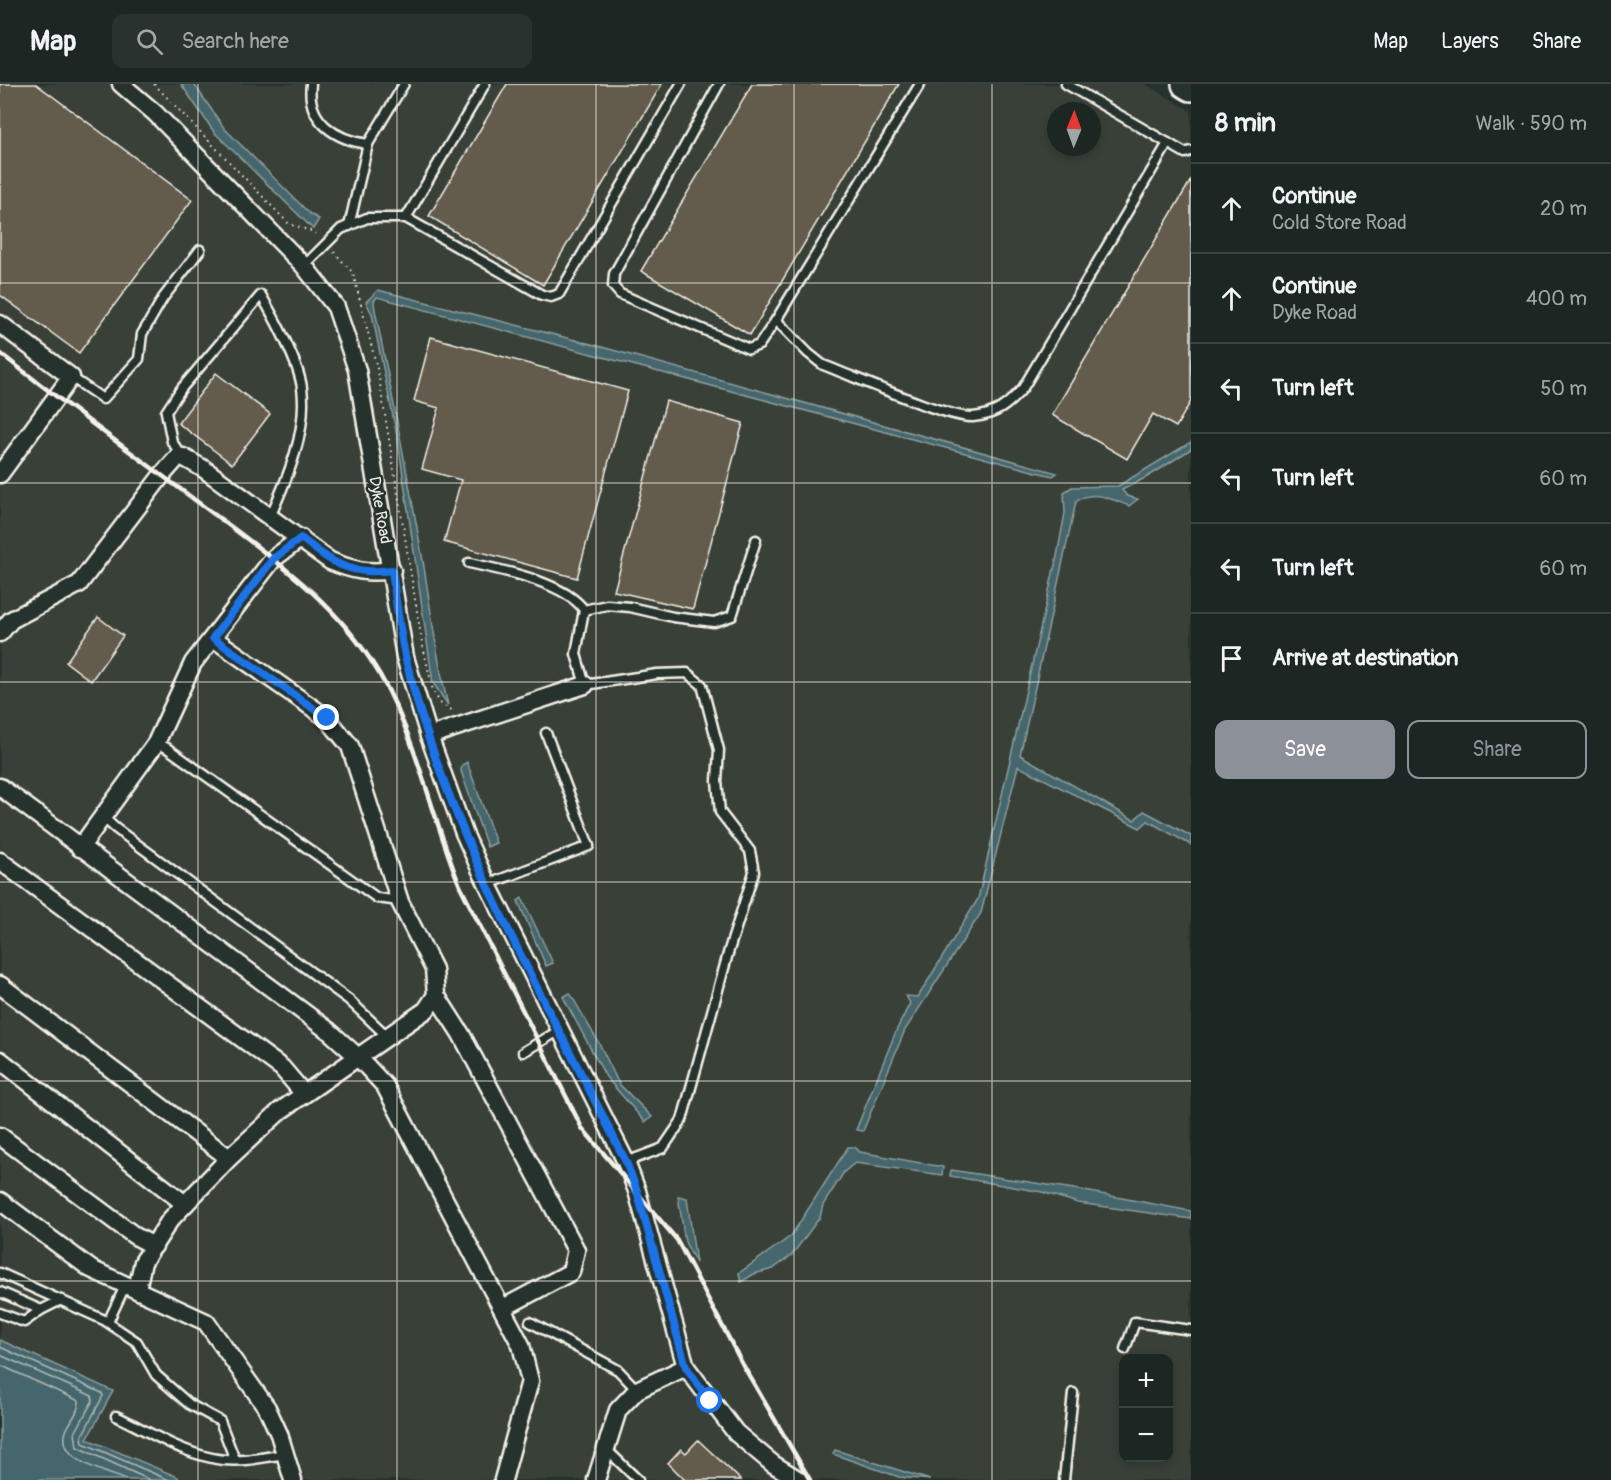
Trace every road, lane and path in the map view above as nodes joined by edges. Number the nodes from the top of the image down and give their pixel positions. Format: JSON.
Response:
{"nodes":[{"id":1,"x":121,"y":84,"type":"edge"},
{"id":2,"x":311,"y":84,"type":"edge"},
{"id":3,"x":404,"y":84,"type":"edge"},
{"id":4,"x":485,"y":84,"type":"edge"},
{"id":5,"x":681,"y":84,"type":"edge"},
{"id":6,"x":719,"y":84,"type":"edge"},
{"id":7,"x":920,"y":84,"type":"edge"},
{"id":8,"x":1066,"y":84,"type":"edge"},
{"id":9,"x":1186,"y":84,"type":"edge"},
{"id":10,"x":1191,"y":87,"type":"edge"},
{"id":11,"x":1168,"y":143,"type":"junction"},
{"id":12,"x":368,"y":144,"type":"junction"},
{"id":13,"x":1191,"y":151,"type":"edge"},
{"id":14,"x":406,"y":218,"type":"junction"},
{"id":15,"x":349,"y":226,"type":"junction"},
{"id":16,"x":200,"y":250,"type":"dead end"},
{"id":17,"x":304,"y":266,"type":"junction"},
{"id":18,"x":776,"y":320,"type":"junction"},
{"id":19,"x":0,"y":324,"type":"edge"},
{"id":20,"x":70,"y":377,"type":"junction"},
{"id":21,"x":183,"y":457,"type":"junction"},
{"id":22,"x":0,"y":474,"type":"edge"},
{"id":23,"x":270,"y":517,"type":"junction"},
{"id":24,"x":301,"y":538,"type":"junction"},
{"id":25,"x":756,"y":540,"type":"dead end"},
{"id":26,"x":469,"y":562,"type":"dead end"},
{"id":27,"x":392,"y":570,"type":"junction"},
{"id":28,"x":585,"y":610,"type":"junction"},
{"id":29,"x":0,"y":633,"type":"edge"},
{"id":30,"x":213,"y":638,"type":"junction"},
{"id":31,"x":585,"y":685,"type":"junction"},
{"id":32,"x":546,"y":733,"type":"dead end"},
{"id":33,"x":429,"y":736,"type":"junction"},
{"id":34,"x":156,"y":743,"type":"junction"},
{"id":35,"x":0,"y":787,"type":"edge"},
{"id":36,"x":103,"y":817,"type":"junction"},
{"id":37,"x":80,"y":848,"type":"junction"},
{"id":38,"x":0,"y":861,"type":"edge"},
{"id":39,"x":488,"y":884,"type":"junction"},
{"id":40,"x":400,"y":902,"type":"junction"},
{"id":41,"x":0,"y":985,"type":"edge"},
{"id":42,"x":436,"y":995,"type":"junction"},
{"id":43,"x":560,"y":1030,"type":"junction"},
{"id":44,"x":388,"y":1037,"type":"junction"},
{"id":45,"x":523,"y":1052,"type":"dead end"},
{"id":46,"x":358,"y":1057,"type":"junction"},
{"id":47,"x":0,"y":1060,"type":"edge"},
{"id":48,"x":304,"y":1094,"type":"junction"},
{"id":49,"x":0,"y":1136,"type":"edge"},
{"id":50,"x":229,"y":1158,"type":"junction"},
{"id":51,"x":626,"y":1162,"type":"junction"},
{"id":52,"x":0,"y":1202,"type":"edge"},
{"id":53,"x":185,"y":1204,"type":"junction"},
{"id":54,"x":154,"y":1246,"type":"junction"},
{"id":55,"x":0,"y":1273,"type":"edge"},
{"id":56,"x":132,"y":1287,"type":"junction"},
{"id":57,"x":0,"y":1292,"type":"edge"},
{"id":58,"x":61,"y":1300,"type":"junction"},
{"id":59,"x":503,"y":1308,"type":"junction"},
{"id":60,"x":41,"y":1310,"type":"junction"},
{"id":61,"x":0,"y":1313,"type":"edge"},
{"id":62,"x":108,"y":1322,"type":"junction"},
{"id":63,"x":530,"y":1322,"type":"dead end"},
{"id":64,"x":1191,"y":1330,"type":"edge"},
{"id":65,"x":1125,"y":1349,"type":"dead end"},
{"id":66,"x":686,"y":1367,"type":"junction"},
{"id":67,"x":637,"y":1390,"type":"junction"},
{"id":68,"x":1073,"y":1393,"type":"dead end"},
{"id":69,"x":116,"y":1416,"type":"dead end"},
{"id":70,"x":606,"y":1449,"type":"junction"},
{"id":71,"x":285,"y":1454,"type":"junction"},
{"id":72,"x":236,"y":1460,"type":"junction"},
{"id":73,"x":293,"y":1480,"type":"edge"},
{"id":74,"x":503,"y":1480,"type":"edge"},
{"id":75,"x":596,"y":1480,"type":"edge"},
{"id":76,"x":638,"y":1480,"type":"edge"},
{"id":77,"x":799,"y":1480,"type":"edge"},
{"id":78,"x":1064,"y":1480,"type":"edge"}],
"edges":[{"from":1,"to":17,"type":"street","name":"Dyke Road"},
{"from":2,"to":12,"type":"lane"},
{"from":3,"to":12,"type":"lane"},
{"from":4,"to":14,"type":"lane"},
{"from":5,"to":14,"type":"lane"},
{"from":6,"to":18,"type":"lane"},
{"from":7,"to":18,"type":"lane"},
{"from":8,"to":11,"type":"lane"},
{"from":9,"to":10,"type":"main road"},
{"from":11,"to":13,"type":"lane"},
{"from":11,"to":18,"type":"lane"},
{"from":12,"to":15,"type":"lane"},
{"from":14,"to":15,"type":"lane"},
{"from":15,"to":17,"type":"lane"},
{"from":16,"to":20,"type":"lane"},
{"from":17,"to":27,"type":"street","name":"Dyke Road"},
{"from":19,"to":20,"type":"street"},
{"from":20,"to":22,"type":"street"},
{"from":21,"to":23,"type":"street"},
{"from":21,"to":23,"type":"lane"},
{"from":21,"to":29,"type":"street"},
{"from":23,"to":24,"type":"street"},
{"from":24,"to":27,"type":"street"},
{"from":24,"to":30,"type":"street"},
{"from":25,"to":28,"type":"lane"},
{"from":26,"to":28,"type":"lane"},
{"from":27,"to":33,"type":"street","name":"Dyke Road"},
{"from":28,"to":31,"type":"lane"},
{"from":30,"to":34,"type":"street"},
{"from":30,"to":40,"type":"street"},
{"from":31,"to":33,"type":"street"},
{"from":31,"to":51,"type":"lane"},
{"from":32,"to":39,"type":"lane"},
{"from":33,"to":39,"type":"street","name":"Dyke Road"},
{"from":34,"to":36,"type":"street"},
{"from":34,"to":40,"type":"lane"},
{"from":35,"to":37,"type":"street"},
{"from":36,"to":37,"type":"street"},
{"from":36,"to":44,"type":"lane"},
{"from":37,"to":46,"type":"street"},
{"from":38,"to":48,"type":"street"},
{"from":39,"to":43,"type":"street","name":"Dyke Road"},
{"from":40,"to":42,"type":"street"},
{"from":41,"to":50,"type":"street"},
{"from":42,"to":44,"type":"street"},
{"from":42,"to":59,"type":"street"},
{"from":43,"to":45,"type":"lane"},
{"from":43,"to":51,"type":"street","name":"Dyke Road"},
{"from":44,"to":46,"type":"street"},
{"from":46,"to":48,"type":"street"},
{"from":46,"to":59,"type":"street"},
{"from":47,"to":53,"type":"street"},
{"from":48,"to":50,"type":"street"},
{"from":49,"to":54,"type":"street"},
{"from":50,"to":53,"type":"street"},
{"from":51,"to":66,"type":"street","name":"Dyke Road"},
{"from":52,"to":56,"type":"street"},
{"from":53,"to":54,"type":"street"},
{"from":54,"to":56,"type":"street"},
{"from":55,"to":58,"type":"lane"},
{"from":56,"to":62,"type":"lane"},
{"from":56,"to":71,"type":"street"},
{"from":57,"to":60,"type":"lane"},
{"from":58,"to":60,"type":"lane"},
{"from":58,"to":62,"type":"lane"},
{"from":59,"to":74,"type":"street"},
{"from":60,"to":61,"type":"lane"},
{"from":62,"to":72,"type":"lane"},
{"from":63,"to":67,"type":"lane"},
{"from":64,"to":65,"type":"lane"},
{"from":66,"to":67,"type":"street"},
{"from":66,"to":77,"type":"street"},
{"from":67,"to":70,"type":"street"},
{"from":68,"to":78,"type":"lane"},
{"from":69,"to":72,"type":"lane"},
{"from":70,"to":75,"type":"street"},
{"from":70,"to":76,"type":"lane"},
{"from":71,"to":72,"type":"lane"},
{"from":71,"to":73,"type":"street"}]}
